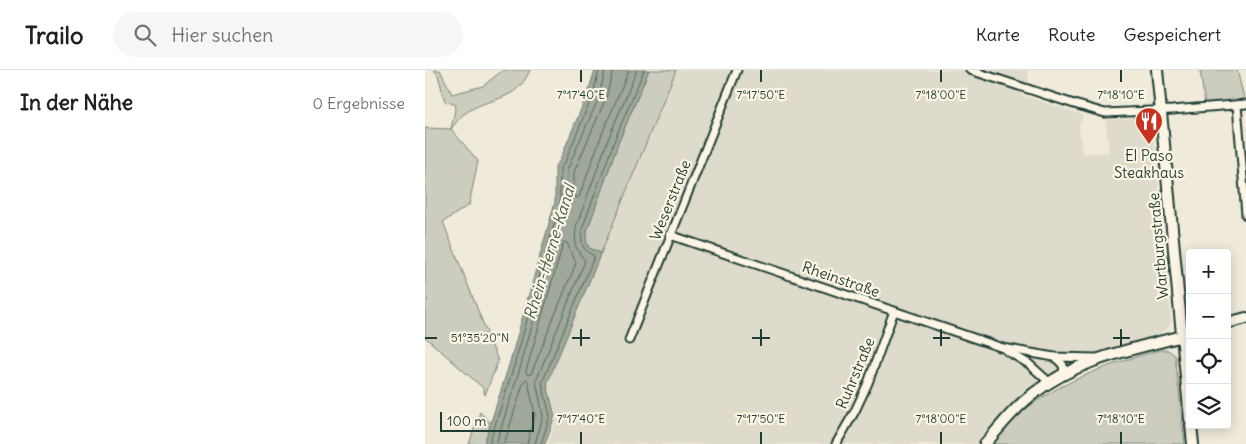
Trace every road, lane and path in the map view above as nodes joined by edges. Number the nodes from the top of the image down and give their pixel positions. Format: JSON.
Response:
{"nodes":[{"id":1,"x":737,"y":70,"type":"edge"},
{"id":2,"x":971,"y":70,"type":"edge"},
{"id":3,"x":1157,"y":70,"type":"edge"},
{"id":4,"x":1246,"y":104,"type":"edge"},
{"id":5,"x":1237,"y":105,"type":"junction"},
{"id":6,"x":1160,"y":110,"type":"junction"},
{"id":7,"x":1246,"y":215,"type":"edge"},
{"id":8,"x":671,"y":235,"type":"junction"},
{"id":9,"x":894,"y":311,"type":"junction"},
{"id":10,"x":1246,"y":318,"type":"edge"},
{"id":11,"x":1231,"y":322,"type":"edge"},
{"id":12,"x":1185,"y":335,"type":"edge"},
{"id":13,"x":629,"y":340,"type":"dead end"},
{"id":14,"x":1003,"y":348,"type":"junction"},
{"id":15,"x":1054,"y":357,"type":"junction"},
{"id":16,"x":1104,"y":357,"type":"junction"},
{"id":17,"x":1064,"y":373,"type":"junction"},
{"id":18,"x":1049,"y":382,"type":"junction"},
{"id":19,"x":1188,"y":384,"type":"edge"},
{"id":20,"x":1191,"y":429,"type":"edge"},
{"id":21,"x":836,"y":444,"type":"edge"},
{"id":22,"x":985,"y":444,"type":"edge"},
{"id":23,"x":1193,"y":444,"type":"edge"}],
"edges":[{"from":1,"to":8,"type":"street","name":"Weserstraße"},
{"from":2,"to":6,"type":"street"},
{"from":3,"to":6,"type":"main road","name":"Wartburgstraße"},
{"from":4,"to":5,"type":"street"},
{"from":5,"to":6,"type":"street"},
{"from":5,"to":7,"type":"street"},
{"from":6,"to":12,"type":"main road","name":"Wartburgstraße"},
{"from":8,"to":9,"type":"street","name":"Rheinstraße"},
{"from":8,"to":13,"type":"street","name":"Weserstraße"},
{"from":9,"to":14,"type":"street","name":"Rheinstraße"},
{"from":9,"to":21,"type":"street","name":"Ruhrstraße"},
{"from":10,"to":11,"type":"main road"},
{"from":12,"to":16,"type":"main road"},
{"from":12,"to":19,"type":"main road","name":"Wartburgstraße"},
{"from":14,"to":15,"type":"street","name":"Rheinstraße"},
{"from":14,"to":18,"type":"street","name":"Rheinstraße"},
{"from":15,"to":16,"type":"street","name":"Rheinstraße"},
{"from":15,"to":17,"type":"street"},
{"from":16,"to":17,"type":"main road"},
{"from":17,"to":18,"type":"main road"},
{"from":18,"to":22,"type":"main road"},
{"from":20,"to":23,"type":"main road"}]}
